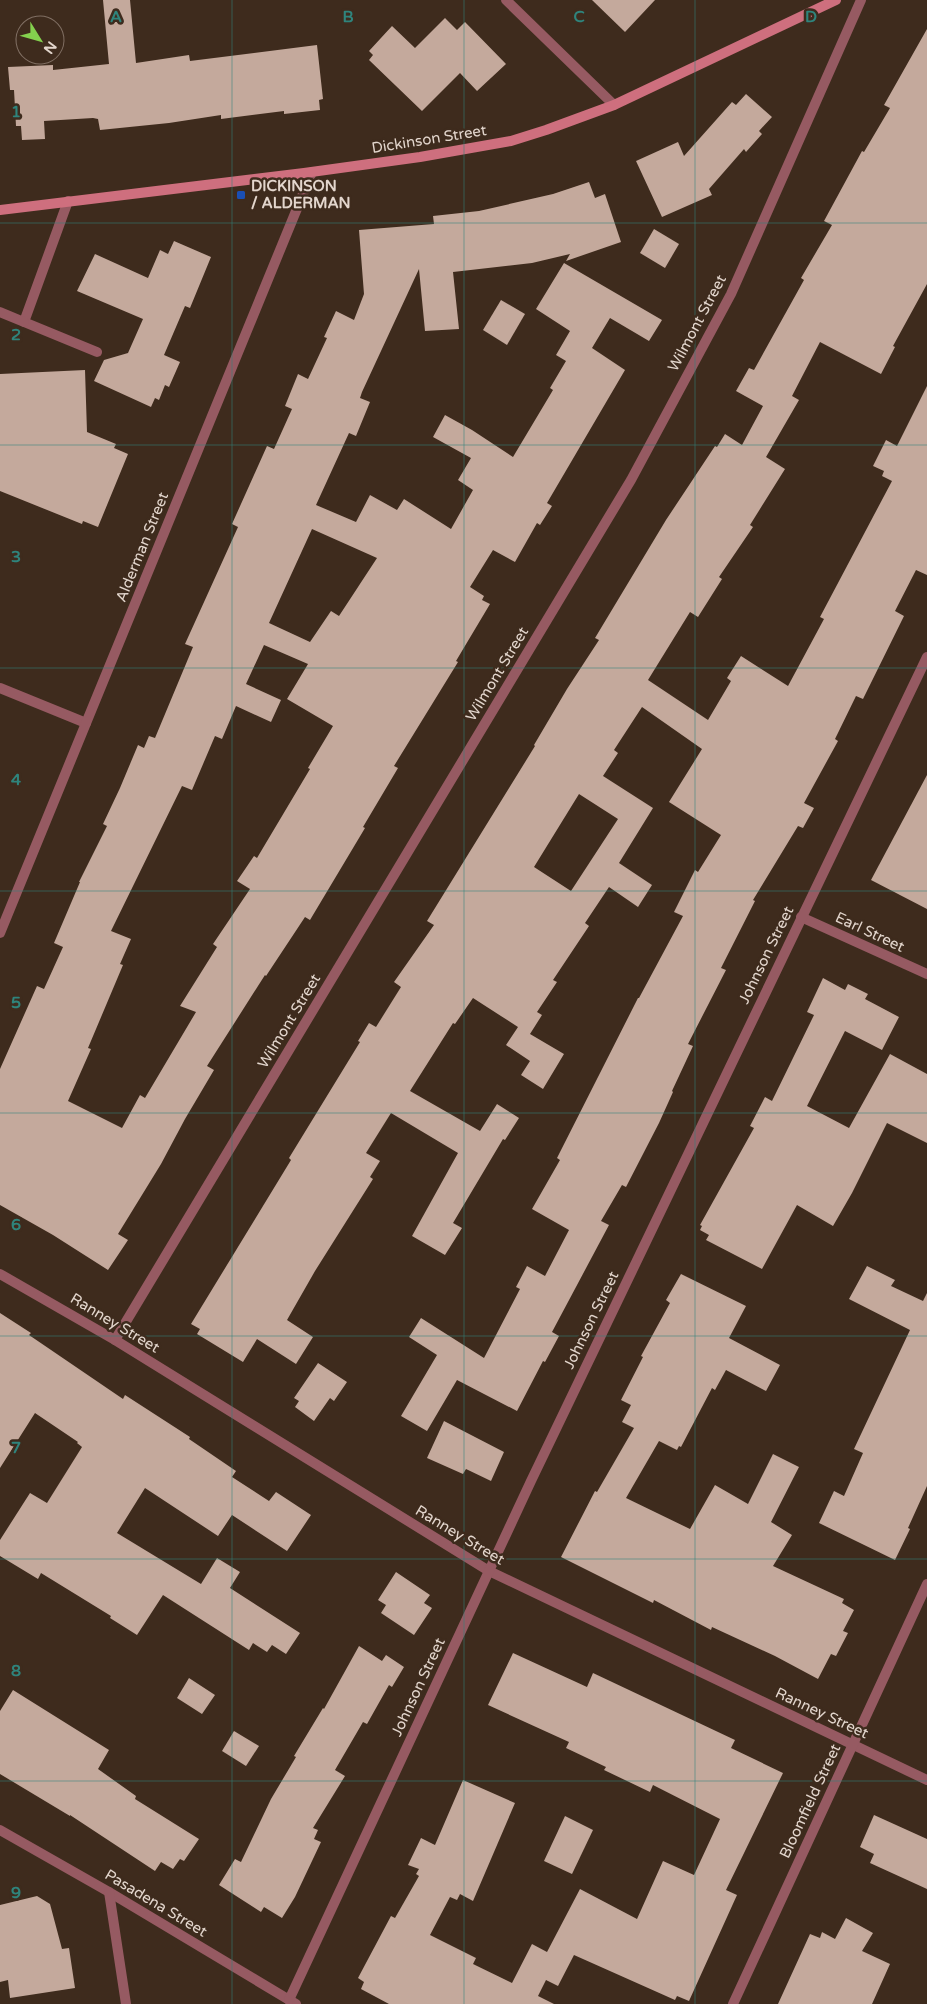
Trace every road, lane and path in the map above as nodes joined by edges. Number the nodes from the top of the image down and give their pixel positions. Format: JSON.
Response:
{"nodes":[{"id":1,"x":506,"y":0,"type":"edge"},
{"id":2,"x":836,"y":0,"type":"edge"},
{"id":3,"x":861,"y":0,"type":"edge"},
{"id":4,"x":614,"y":105,"type":"junction"},
{"id":5,"x":312,"y":172,"type":"junction"},
{"id":6,"x":68,"y":201,"type":"junction"},
{"id":7,"x":0,"y":210,"type":"edge"},
{"id":8,"x":0,"y":312,"type":"edge"},
{"id":9,"x":24,"y":322,"type":"junction"},
{"id":10,"x":97,"y":352,"type":"dead end"},
{"id":11,"x":927,"y":657,"type":"edge"},
{"id":12,"x":0,"y":688,"type":"edge"},
{"id":13,"x":86,"y":723,"type":"junction"},
{"id":14,"x":801,"y":917,"type":"junction"},
{"id":15,"x":0,"y":932,"type":"edge"},
{"id":16,"x":927,"y":974,"type":"edge"},
{"id":17,"x":0,"y":1274,"type":"edge"},
{"id":18,"x":115,"y":1340,"type":"junction"},
{"id":19,"x":489,"y":1572,"type":"junction"},
{"id":20,"x":927,"y":1584,"type":"edge"},
{"id":21,"x":853,"y":1745,"type":"junction"},
{"id":22,"x":927,"y":1780,"type":"edge"},
{"id":23,"x":0,"y":1830,"type":"edge"},
{"id":24,"x":109,"y":1892,"type":"junction"},
{"id":25,"x":293,"y":2002,"type":"edge"},
{"id":26,"x":126,"y":2004,"type":"edge"},
{"id":27,"x":733,"y":2004,"type":"edge"}],
"edges":[{"from":1,"to":4,"type":"street"},
{"from":2,"to":4,"type":"main road","name":"Dickinson Street"},
{"from":3,"to":18,"type":"street","name":"Wilmont Street"},
{"from":4,"to":5,"type":"main road","name":"Dickinson Street"},
{"from":5,"to":6,"type":"main road","name":"Dickinson Street"},
{"from":5,"to":13,"type":"street","name":"Alderman Street"},
{"from":6,"to":7,"type":"main road","name":"Dickinson Street"},
{"from":6,"to":9,"type":"street"},
{"from":8,"to":9,"type":"street"},
{"from":9,"to":10,"type":"street"},
{"from":11,"to":14,"type":"street","name":"Johnson Street"},
{"from":12,"to":13,"type":"street"},
{"from":13,"to":15,"type":"street","name":"Alderman Street"},
{"from":14,"to":16,"type":"street","name":"Earl Street"},
{"from":14,"to":19,"type":"street","name":"Johnson Street"},
{"from":17,"to":18,"type":"street","name":"Ranney Street"},
{"from":18,"to":19,"type":"street","name":"Ranney Street"},
{"from":19,"to":21,"type":"street","name":"Ranney Street"},
{"from":19,"to":25,"type":"street","name":"Johnson Street"},
{"from":20,"to":21,"type":"street","name":"Bloomfield Street"},
{"from":21,"to":22,"type":"street","name":"Ranney Street"},
{"from":21,"to":27,"type":"street","name":"Bloomfield Street"},
{"from":23,"to":24,"type":"street","name":"Pasadena Street"},
{"from":24,"to":25,"type":"street","name":"Pasadena Street"},
{"from":24,"to":26,"type":"street"}]}
